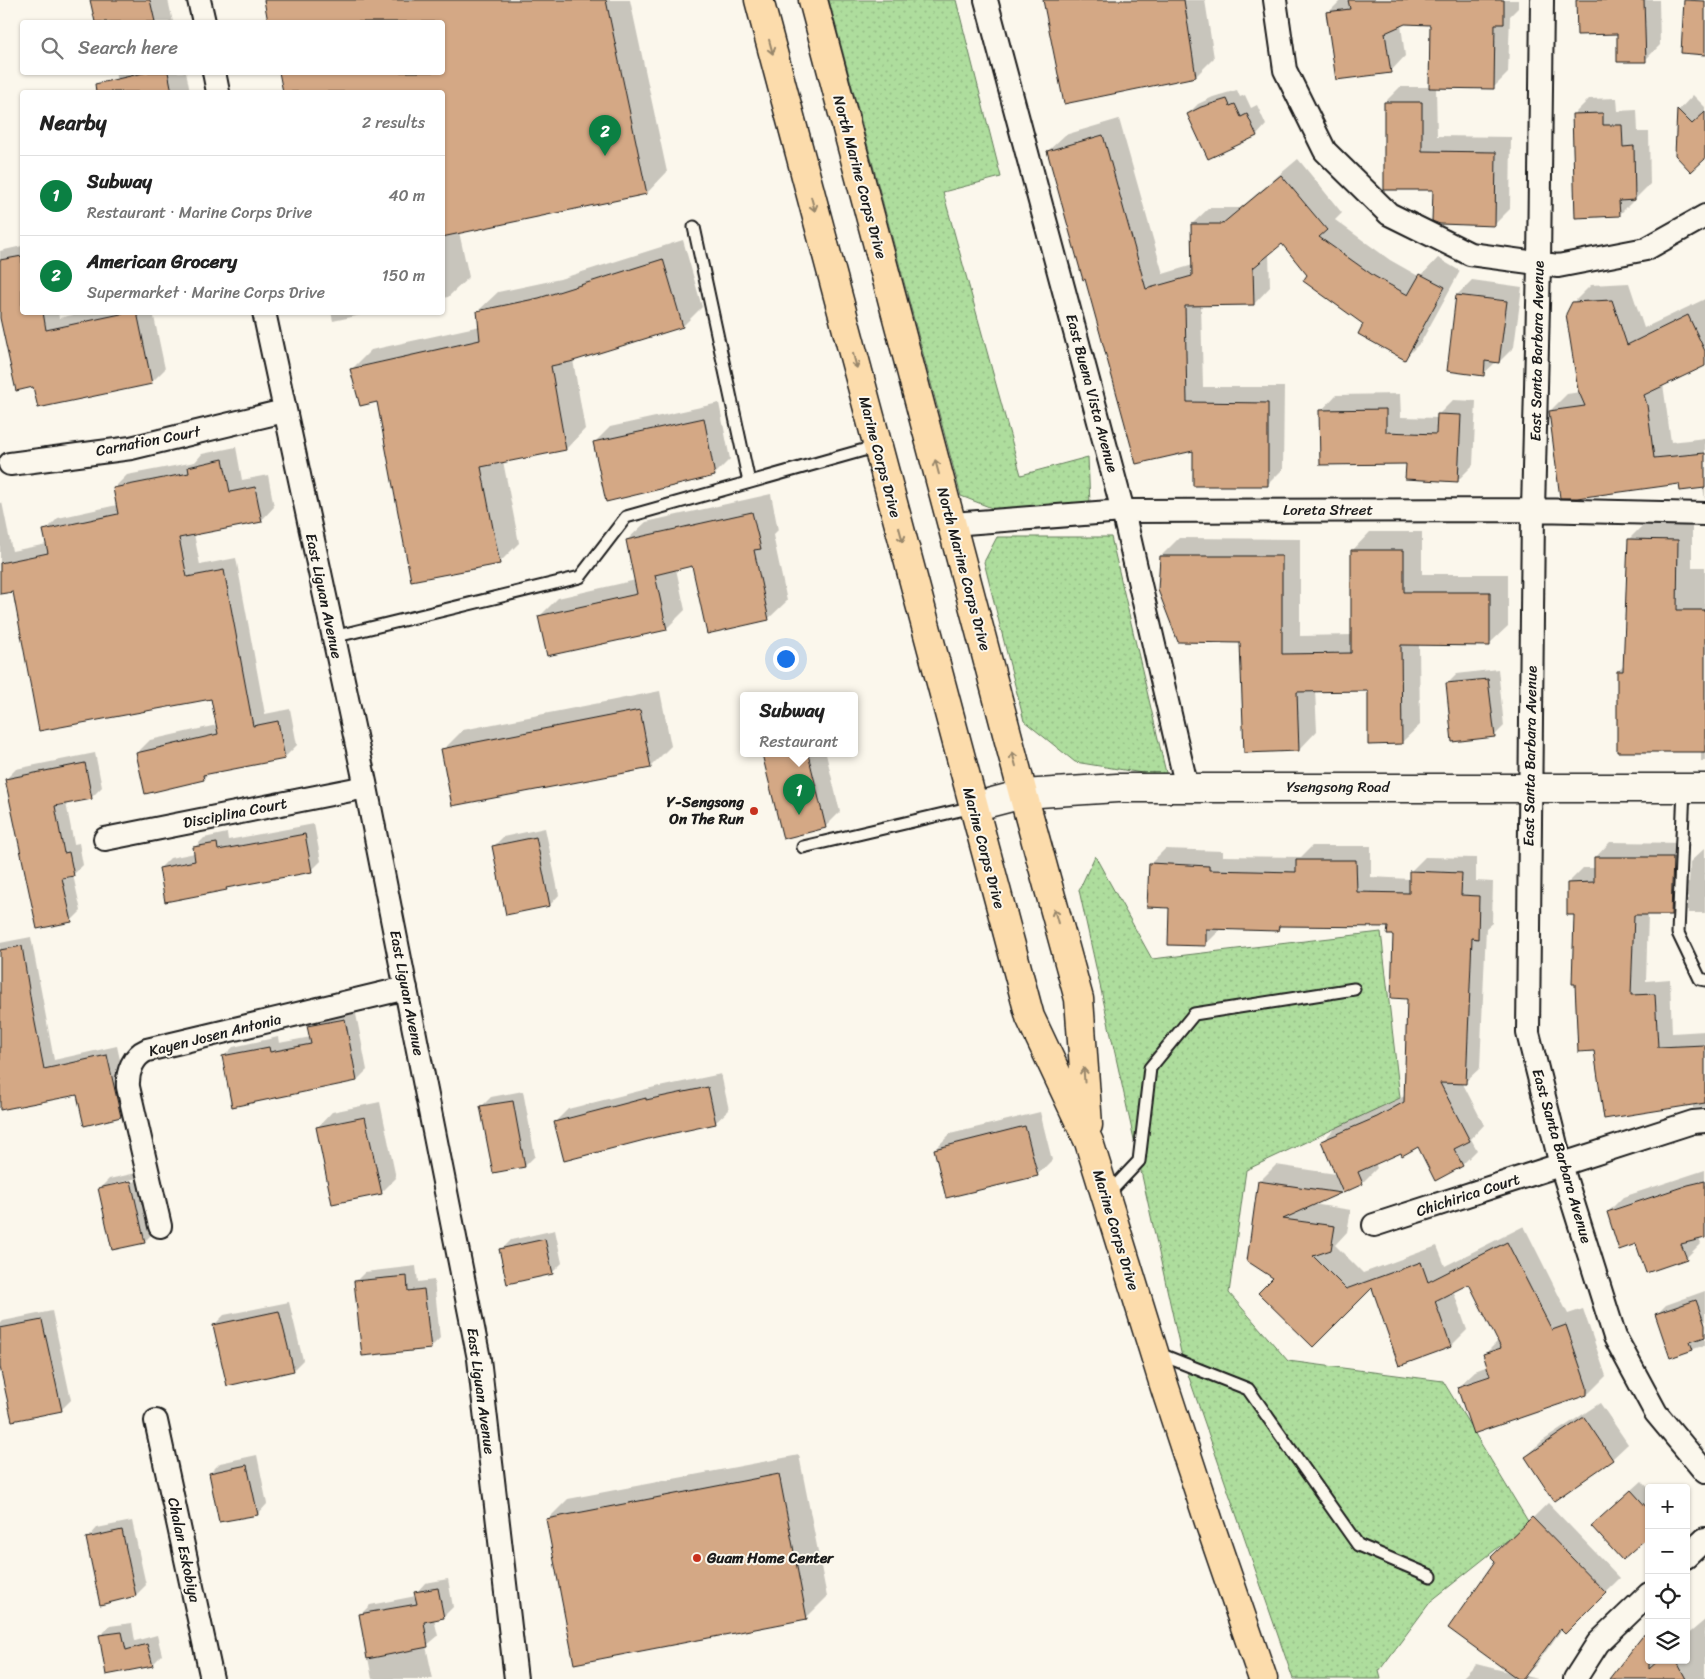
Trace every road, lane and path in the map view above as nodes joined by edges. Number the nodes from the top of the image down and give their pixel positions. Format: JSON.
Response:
{"nodes":[{"id":1,"x":199,"y":0,"type":"edge"},
{"id":2,"x":759,"y":0,"type":"edge"},
{"id":3,"x":813,"y":0,"type":"edge"},
{"id":4,"x":986,"y":0,"type":"edge"},
{"id":5,"x":1275,"y":0,"type":"edge"},
{"id":6,"x":1542,"y":0,"type":"edge"},
{"id":7,"x":204,"y":20,"type":"edge"},
{"id":8,"x":215,"y":75,"type":"edge"},
{"id":9,"x":218,"y":90,"type":"edge"},
{"id":10,"x":1705,"y":216,"type":"edge"},
{"id":11,"x":694,"y":227,"type":"dead end"},
{"id":12,"x":1539,"y":264,"type":"junction"},
{"id":13,"x":265,"y":315,"type":"edge"},
{"id":14,"x":284,"y":411,"type":"junction"},
{"id":15,"x":878,"y":446,"type":"junction"},
{"id":16,"x":10,"y":464,"type":"dead end"},
{"id":17,"x":750,"y":482,"type":"junction"},
{"id":18,"x":1533,"y":510,"type":"junction"},
{"id":19,"x":1124,"y":511,"type":"junction"},
{"id":20,"x":1705,"y":514,"type":"edge"},
{"id":21,"x":952,"y":524,"type":"junction"},
{"id":22,"x":333,"y":637,"type":"junction"},
{"id":23,"x":366,"y":787,"type":"junction"},
{"id":24,"x":1529,"y":787,"type":"junction"},
{"id":25,"x":1187,"y":788,"type":"junction"},
{"id":26,"x":1694,"y":788,"type":"edge"},
{"id":27,"x":1023,"y":794,"type":"junction"},
{"id":28,"x":973,"y":807,"type":"junction"},
{"id":29,"x":105,"y":839,"type":"dead end"},
{"id":30,"x":803,"y":847,"type":"dead end"},
{"id":31,"x":1705,"y":980,"type":"edge"},
{"id":32,"x":406,"y":988,"type":"junction"},
{"id":33,"x":1354,"y":989,"type":"dead end"},
{"id":34,"x":1705,"y":1121,"type":"edge"},
{"id":35,"x":1089,"y":1142,"type":"junction"},
{"id":36,"x":1561,"y":1165,"type":"junction"},
{"id":37,"x":1106,"y":1196,"type":"junction"},
{"id":38,"x":1374,"y":1225,"type":"dead end"},
{"id":39,"x":160,"y":1226,"type":"dead end"},
{"id":40,"x":1153,"y":1351,"type":"junction"},
{"id":41,"x":156,"y":1421,"type":"dead end"},
{"id":42,"x":1705,"y":1472,"type":"edge"},
{"id":43,"x":1705,"y":1539,"type":"edge"},
{"id":44,"x":1690,"y":1553,"type":"edge"},
{"id":45,"x":1431,"y":1576,"type":"dead end"},
{"id":46,"x":1645,"y":1598,"type":"edge"},
{"id":47,"x":212,"y":1679,"type":"edge"},
{"id":48,"x":516,"y":1679,"type":"edge"},
{"id":49,"x":1263,"y":1679,"type":"edge"},
{"id":50,"x":1574,"y":1679,"type":"edge"}],
"edges":[{"from":1,"to":7,"type":"street"},
{"from":2,"to":15,"type":"main road","name":"Marine Corps Drive","one_way":true},
{"from":21,"to":3,"type":"main road","name":"North Marine Corps Drive","one_way":true},
{"from":4,"to":19,"type":"street","name":"East Buena Vista Avenue"},
{"from":5,"to":12,"type":"street"},
{"from":6,"to":12,"type":"street","name":"East Santa Barbara Avenue"},
{"from":8,"to":9,"type":"street"},
{"from":10,"to":12,"type":"street"},
{"from":11,"to":17,"type":"lane"},
{"from":12,"to":18,"type":"street","name":"East Santa Barbara Avenue"},
{"from":13,"to":14,"type":"street","name":"East Liguan Avenue"},
{"from":14,"to":16,"type":"street","name":"Carnation Court"},
{"from":14,"to":22,"type":"street","name":"East Liguan Avenue"},
{"from":15,"to":17,"type":"lane"},
{"from":15,"to":28,"type":"main road","name":"Marine Corps Drive","one_way":true},
{"from":17,"to":22,"type":"lane"},
{"from":18,"to":19,"type":"street","name":"Loreta Street"},
{"from":18,"to":20,"type":"street","name":"Loreta Street"},
{"from":18,"to":24,"type":"street","name":"East Santa Barbara Avenue"},
{"from":19,"to":21,"type":"street","name":"Loreta Street"},
{"from":19,"to":25,"type":"street","name":"East Buena Vista Avenue"},
{"from":27,"to":21,"type":"main road","name":"North Marine Corps Drive","one_way":true},
{"from":22,"to":23,"type":"street","name":"East Liguan Avenue"},
{"from":23,"to":29,"type":"street","name":"Disciplina Court"},
{"from":23,"to":32,"type":"street","name":"East Liguan Avenue"},
{"from":24,"to":25,"type":"main road","name":"Ysengsong Road"},
{"from":24,"to":26,"type":"main road","name":"Ysengsong Road"},
{"from":24,"to":36,"type":"street","name":"East Santa Barbara Avenue"},
{"from":25,"to":27,"type":"main road","name":"Ysengsong Road"},
{"from":26,"to":31,"type":"lane"},
{"from":27,"to":28,"type":"main road","name":"Ysengsong Road"},
{"from":35,"to":27,"type":"main road","name":"North Marine Corps Drive","one_way":true},
{"from":28,"to":30,"type":"lane"},
{"from":28,"to":35,"type":"main road","name":"Marine Corps Drive"},
{"from":32,"to":39,"type":"street","name":"Kayen Josen Antonia"},
{"from":32,"to":48,"type":"street","name":"East Liguan Avenue"},
{"from":33,"to":37,"type":"lane"},
{"from":34,"to":36,"type":"street","name":"Chichirica Court"},
{"from":35,"to":37,"type":"main road","name":"Marine Corps Drive"},
{"from":36,"to":38,"type":"street","name":"Chichirica Court"},
{"from":36,"to":42,"type":"street","name":"East Santa Barbara Avenue"},
{"from":37,"to":40,"type":"main road","name":"Marine Corps Drive"},
{"from":40,"to":45,"type":"lane"},
{"from":40,"to":49,"type":"main road","name":"Marine Corps Drive"},
{"from":41,"to":47,"type":"street","name":"Chalan Eskobiya"},
{"from":43,"to":44,"type":"street"},
{"from":46,"to":50,"type":"street"}]}
